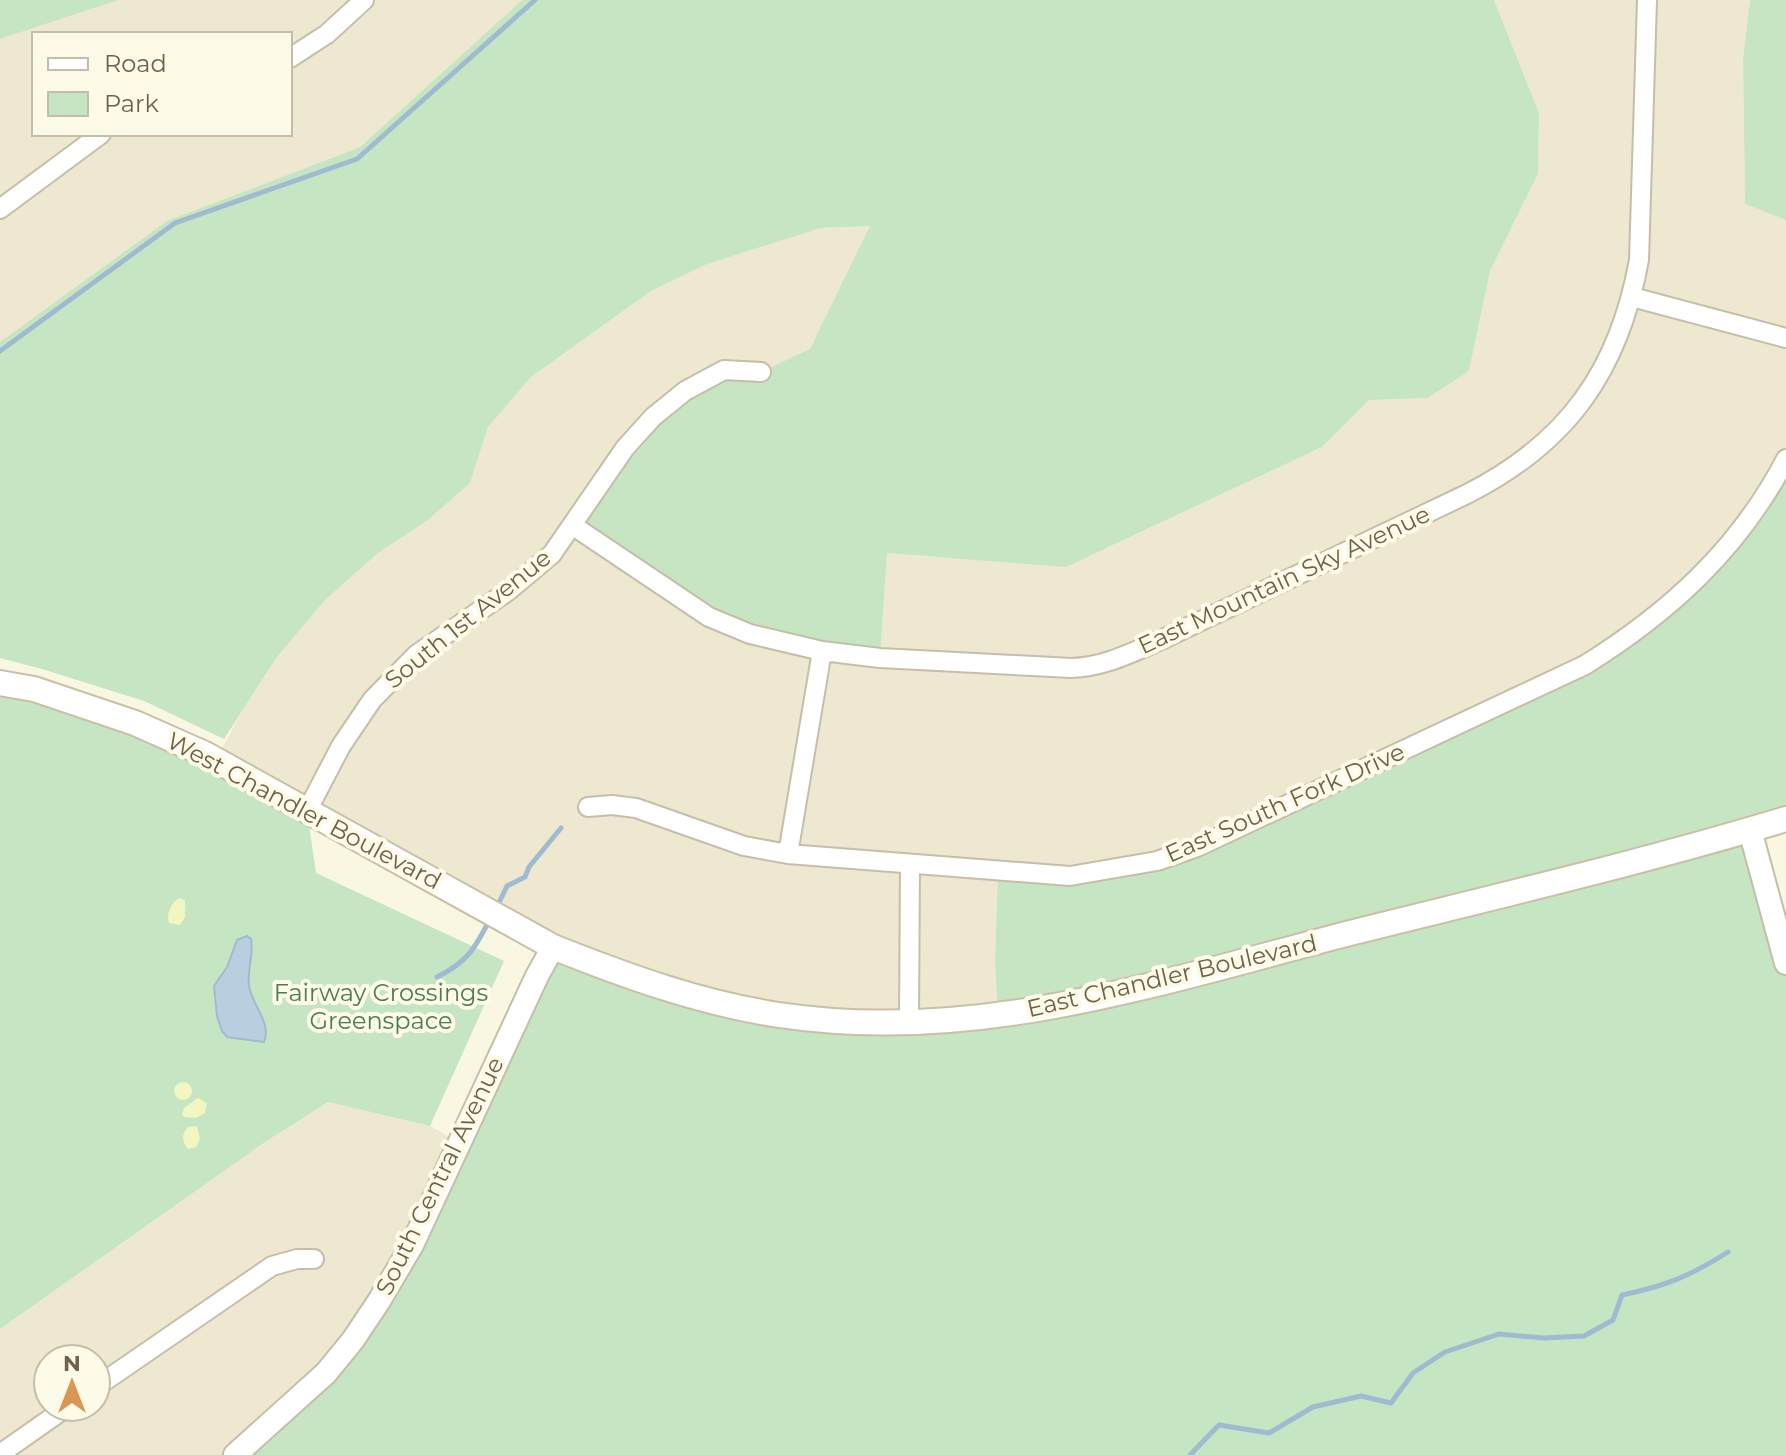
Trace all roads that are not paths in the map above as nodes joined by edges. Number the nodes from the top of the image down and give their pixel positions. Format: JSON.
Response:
{"nodes":[{"id":1,"x":364,"y":0,"type":"edge"},
{"id":2,"x":1647,"y":0,"type":"edge"},
{"id":3,"x":292,"y":57,"type":"edge"},
{"id":4,"x":98,"y":136,"type":"edge"},
{"id":5,"x":0,"y":209,"type":"edge"},
{"id":6,"x":1632,"y":297,"type":"junction"},
{"id":7,"x":1786,"y":338,"type":"edge"},
{"id":8,"x":761,"y":372,"type":"dead end"},
{"id":9,"x":1786,"y":459,"type":"edge"},
{"id":10,"x":572,"y":525,"type":"junction"},
{"id":11,"x":822,"y":651,"type":"junction"},
{"id":12,"x":0,"y":683,"type":"edge"},
{"id":13,"x":588,"y":807,"type":"dead end"},
{"id":14,"x":307,"y":811,"type":"junction"},
{"id":15,"x":1786,"y":819,"type":"edge"},
{"id":16,"x":1750,"y":830,"type":"junction"},
{"id":17,"x":788,"y":854,"type":"junction"},
{"id":18,"x":910,"y":865,"type":"junction"},
{"id":19,"x":553,"y":947,"type":"junction"},
{"id":20,"x":1786,"y":963,"type":"edge"},
{"id":21,"x":909,"y":1022,"type":"junction"},
{"id":22,"x":314,"y":1259,"type":"dead end"},
{"id":23,"x":112,"y":1376,"type":"edge"},
{"id":24,"x":45,"y":1423,"type":"edge"},
{"id":25,"x":1,"y":1454,"type":"edge"},
{"id":26,"x":235,"y":1455,"type":"edge"}],
"edges":[{"from":1,"to":3,"type":"street"},
{"from":2,"to":6,"type":"street","name":"East Mountain Sky Avenue"},
{"from":4,"to":5,"type":"street"},
{"from":6,"to":7,"type":"street"},
{"from":6,"to":11,"type":"street","name":"East Mountain Sky Avenue"},
{"from":8,"to":10,"type":"street","name":"South 1st Avenue"},
{"from":9,"to":18,"type":"street","name":"East South Fork Drive"},
{"from":10,"to":11,"type":"street","name":"East Mountain Sky Avenue"},
{"from":10,"to":14,"type":"street","name":"South 1st Avenue"},
{"from":11,"to":17,"type":"street"},
{"from":12,"to":14,"type":"main road","name":"West Chandler Boulevard"},
{"from":13,"to":17,"type":"street","name":"East South Fork Drive"},
{"from":14,"to":19,"type":"main road","name":"West Chandler Boulevard"},
{"from":15,"to":16,"type":"main road","name":"East Chandler Boulevard"},
{"from":16,"to":20,"type":"street"},
{"from":16,"to":21,"type":"main road","name":"East Chandler Boulevard"},
{"from":17,"to":18,"type":"street","name":"East South Fork Drive"},
{"from":18,"to":21,"type":"street"},
{"from":19,"to":21,"type":"main road","name":"East Chandler Boulevard"},
{"from":19,"to":26,"type":"street","name":"South Central Avenue"},
{"from":22,"to":23,"type":"street"},
{"from":24,"to":25,"type":"street"}]}
